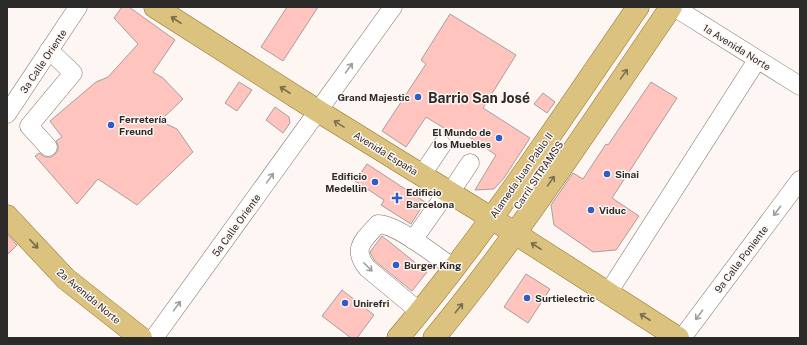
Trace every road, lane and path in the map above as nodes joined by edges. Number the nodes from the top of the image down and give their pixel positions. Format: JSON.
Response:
{"nodes":[{"id":1,"x":78,"y":7,"type":"edge"},
{"id":2,"x":155,"y":7,"type":"edge"},
{"id":3,"x":394,"y":7,"type":"edge"},
{"id":4,"x":638,"y":7,"type":"edge"},
{"id":5,"x":652,"y":7,"type":"edge"},
{"id":6,"x":671,"y":7,"type":"edge"},
{"id":7,"x":674,"y":7,"type":"edge"},
{"id":8,"x":50,"y":50,"type":"junction"},
{"id":9,"x":757,"y":60,"type":"junction"},
{"id":10,"x":800,"y":86,"type":"edge"},
{"id":11,"x":318,"y":111,"type":"junction"},
{"id":12,"x":7,"y":115,"type":"edge"},
{"id":13,"x":29,"y":126,"type":"junction"},
{"id":14,"x":442,"y":145,"type":"dead end"},
{"id":15,"x":48,"y":147,"type":"dead end"},
{"id":16,"x":470,"y":163,"type":"dead end"},
{"id":17,"x":421,"y":176,"type":"junction"},
{"id":18,"x":800,"y":180,"type":"edge"},
{"id":19,"x":449,"y":193,"type":"junction"},
{"id":20,"x":7,"y":216,"type":"edge"},
{"id":21,"x":503,"y":226,"type":"junction"},
{"id":22,"x":414,"y":240,"type":"junction"},
{"id":23,"x":454,"y":268,"type":"junction"},
{"id":24,"x":608,"y":293,"type":"junction"},
{"id":25,"x":420,"y":312,"type":"junction"},
{"id":26,"x":141,"y":338,"type":"edge"},
{"id":27,"x":154,"y":338,"type":"edge"},
{"id":28,"x":398,"y":338,"type":"edge"},
{"id":29,"x":415,"y":338,"type":"edge"},
{"id":30,"x":434,"y":338,"type":"edge"},
{"id":31,"x":678,"y":338,"type":"edge"},
{"id":32,"x":682,"y":338,"type":"edge"}],
"edges":[{"from":1,"to":8,"type":"street","name":"3a Calle Oriente"},
{"from":11,"to":2,"type":"main road","name":"Avenida España","one_way":true},
{"from":11,"to":3,"type":"street","name":"5a Calle Oriente","one_way":true},
{"from":4,"to":21,"type":"main road","name":"Alameda Juan Pablo II"},
{"from":5,"to":21,"type":"main road","name":"Carril SITRAMSS"},
{"from":21,"to":6,"type":"main road","name":"Alameda Juan Pablo II","one_way":true},
{"from":7,"to":9,"type":"street","name":"1a Avenida Norte"},
{"from":8,"to":12,"type":"street","name":"3a Calle Oriente"},
{"from":8,"to":13,"type":"street"},
{"from":9,"to":10,"type":"street","name":"1a Avenida Norte"},
{"from":9,"to":24,"type":"street"},
{"from":17,"to":11,"type":"main road","name":"Avenida España","one_way":true},
{"from":27,"to":11,"type":"street","name":"5a Calle Oriente","one_way":true},
{"from":12,"to":13,"type":"street"},
{"from":13,"to":15,"type":"street"},
{"from":14,"to":17,"type":"street"},
{"from":16,"to":19,"type":"street"},
{"from":17,"to":19,"type":"main road","name":"Avenida España"},
{"from":18,"to":32,"type":"street","name":"9a Calle Poniente","one_way":true},
{"from":19,"to":21,"type":"main road","name":"Avenida España"},
{"from":19,"to":22,"type":"street"},
{"from":20,"to":26,"type":"main road","name":"2a Avenida Norte","one_way":true},
{"from":21,"to":23,"type":"main road","name":"Alameda Juan Pablo II"},
{"from":24,"to":21,"type":"main road","name":"Avenida España","one_way":true},
{"from":21,"to":29,"type":"main road","name":"Carril SITRAMSS"},
{"from":30,"to":21,"type":"main road","name":"Alameda Juan Pablo II","one_way":true},
{"from":22,"to":23,"type":"street"},
{"from":22,"to":25,"type":"street","one_way":true},
{"from":23,"to":25,"type":"main road","name":"Alameda Juan Pablo II"},
{"from":31,"to":24,"type":"main road","name":"Avenida España","one_way":true},
{"from":25,"to":28,"type":"main road","name":"Alameda Juan Pablo II"}]}
